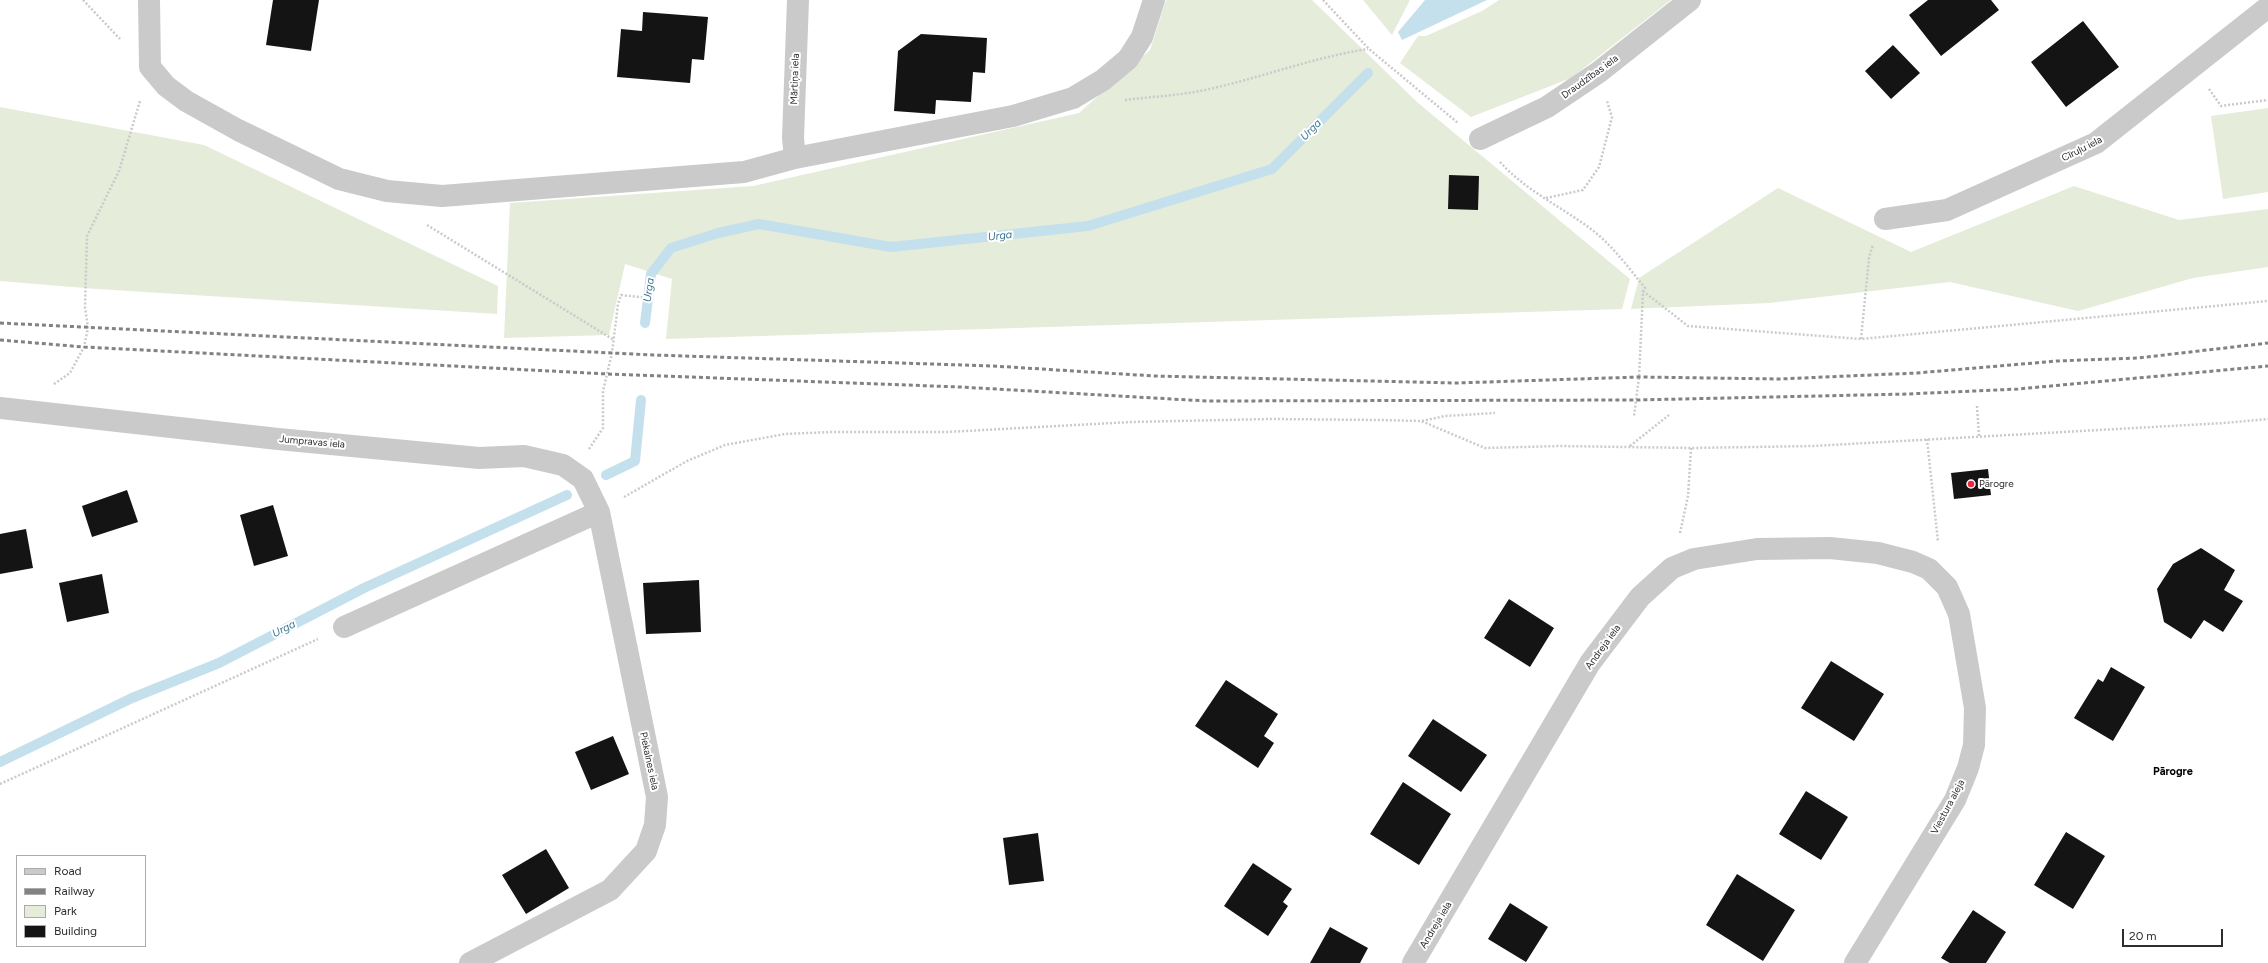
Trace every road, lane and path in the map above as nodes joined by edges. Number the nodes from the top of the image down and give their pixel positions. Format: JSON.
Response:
{"nodes":[{"id":1,"x":83,"y":0,"type":"edge"},
{"id":2,"x":149,"y":0,"type":"edge"},
{"id":3,"x":798,"y":0,"type":"edge"},
{"id":4,"x":1323,"y":0,"type":"edge"},
{"id":5,"x":1690,"y":0,"type":"edge"},
{"id":6,"x":1153,"y":7,"type":"edge"},
{"id":7,"x":2268,"y":7,"type":"edge"},
{"id":8,"x":1369,"y":49,"type":"junction"},
{"id":9,"x":150,"y":67,"type":"junction"},
{"id":10,"x":2193,"y":68,"type":"junction"},
{"id":11,"x":1599,"y":72,"type":"junction"},
{"id":12,"x":1399,"y":76,"type":"dead end"},
{"id":13,"x":1119,"y":100,"type":"dead end"},
{"id":14,"x":2268,"y":100,"type":"edge"},
{"id":15,"x":1480,"y":140,"type":"dead end"},
{"id":16,"x":796,"y":158,"type":"junction"},
{"id":17,"x":1885,"y":219,"type":"joint"},
{"id":18,"x":420,"y":220,"type":"dead end"},
{"id":19,"x":1643,"y":291,"type":"junction"},
{"id":20,"x":648,"y":298,"type":"dead end"},
{"id":21,"x":2268,"y":301,"type":"edge"},
{"id":22,"x":1861,"y":338,"type":"junction"},
{"id":23,"x":614,"y":340,"type":"junction"},
{"id":24,"x":52,"y":385,"type":"dead end"},
{"id":25,"x":1977,"y":406,"type":"dead end"},
{"id":26,"x":0,"y":408,"type":"edge"},
{"id":27,"x":1494,"y":413,"type":"dead end"},
{"id":28,"x":1634,"y":416,"type":"dead end"},
{"id":29,"x":1669,"y":416,"type":"dead end"},
{"id":30,"x":2268,"y":419,"type":"edge"},
{"id":31,"x":1421,"y":421,"type":"junction"},
{"id":32,"x":603,"y":428,"type":"dead end"},
{"id":33,"x":1978,"y":436,"type":"junction"},
{"id":34,"x":1927,"y":438,"type":"junction"},
{"id":35,"x":1630,"y":447,"type":"junction"},
{"id":36,"x":1691,"y":448,"type":"junction"},
{"id":37,"x":599,"y":512,"type":"junction"},
{"id":38,"x":1672,"y":568,"type":"junction"},
{"id":39,"x":1929,"y":569,"type":"junction"},
{"id":40,"x":344,"y":627,"type":"joint"},
{"id":41,"x":0,"y":784,"type":"edge"},
{"id":42,"x":470,"y":963,"type":"edge"},
{"id":43,"x":1414,"y":963,"type":"edge"},
{"id":44,"x":1855,"y":963,"type":"edge"}],
"edges":[{"from":1,"to":9,"type":"path"},
{"from":2,"to":9,"type":"street"},
{"from":3,"to":16,"type":"street","name":"Mārtiņa iela"},
{"from":4,"to":8,"type":"path"},
{"from":5,"to":11,"type":"street","name":"Draudzības iela"},
{"from":6,"to":16,"type":"street"},
{"from":7,"to":10,"type":"street","name":"Cīruļu iela"},
{"from":8,"to":12,"type":"path"},
{"from":8,"to":13,"type":"path"},
{"from":9,"to":16,"type":"street"},
{"from":9,"to":24,"type":"path"},
{"from":10,"to":14,"type":"path"},
{"from":10,"to":17,"type":"street","name":"Cīruļu iela"},
{"from":11,"to":15,"type":"street","name":"Draudzības iela"},
{"from":11,"to":19,"type":"path"},
{"from":17,"to":22,"type":"path"},
{"from":18,"to":23,"type":"path"},
{"from":19,"to":22,"type":"path"},
{"from":19,"to":28,"type":"path"},
{"from":20,"to":23,"type":"path"},
{"from":21,"to":22,"type":"path"},
{"from":23,"to":32,"type":"path"},
{"from":25,"to":33,"type":"path"},
{"from":26,"to":37,"type":"street","name":"Jumpravas iela"},
{"from":27,"to":31,"type":"path"},
{"from":29,"to":35,"type":"path"},
{"from":30,"to":33,"type":"path"},
{"from":31,"to":35,"type":"path"},
{"from":31,"to":37,"type":"path"},
{"from":33,"to":34,"type":"path"},
{"from":34,"to":36,"type":"path"},
{"from":34,"to":39,"type":"path"},
{"from":35,"to":36,"type":"path"},
{"from":36,"to":38,"type":"path"},
{"from":37,"to":40,"type":"street"},
{"from":37,"to":42,"type":"street","name":"Piekalnes iela"},
{"from":38,"to":39,"type":"street","name":"Andreja iela"},
{"from":38,"to":43,"type":"street","name":"Andreja iela"},
{"from":39,"to":44,"type":"street","name":"Viestura aleja"},
{"from":40,"to":41,"type":"path"}]}
